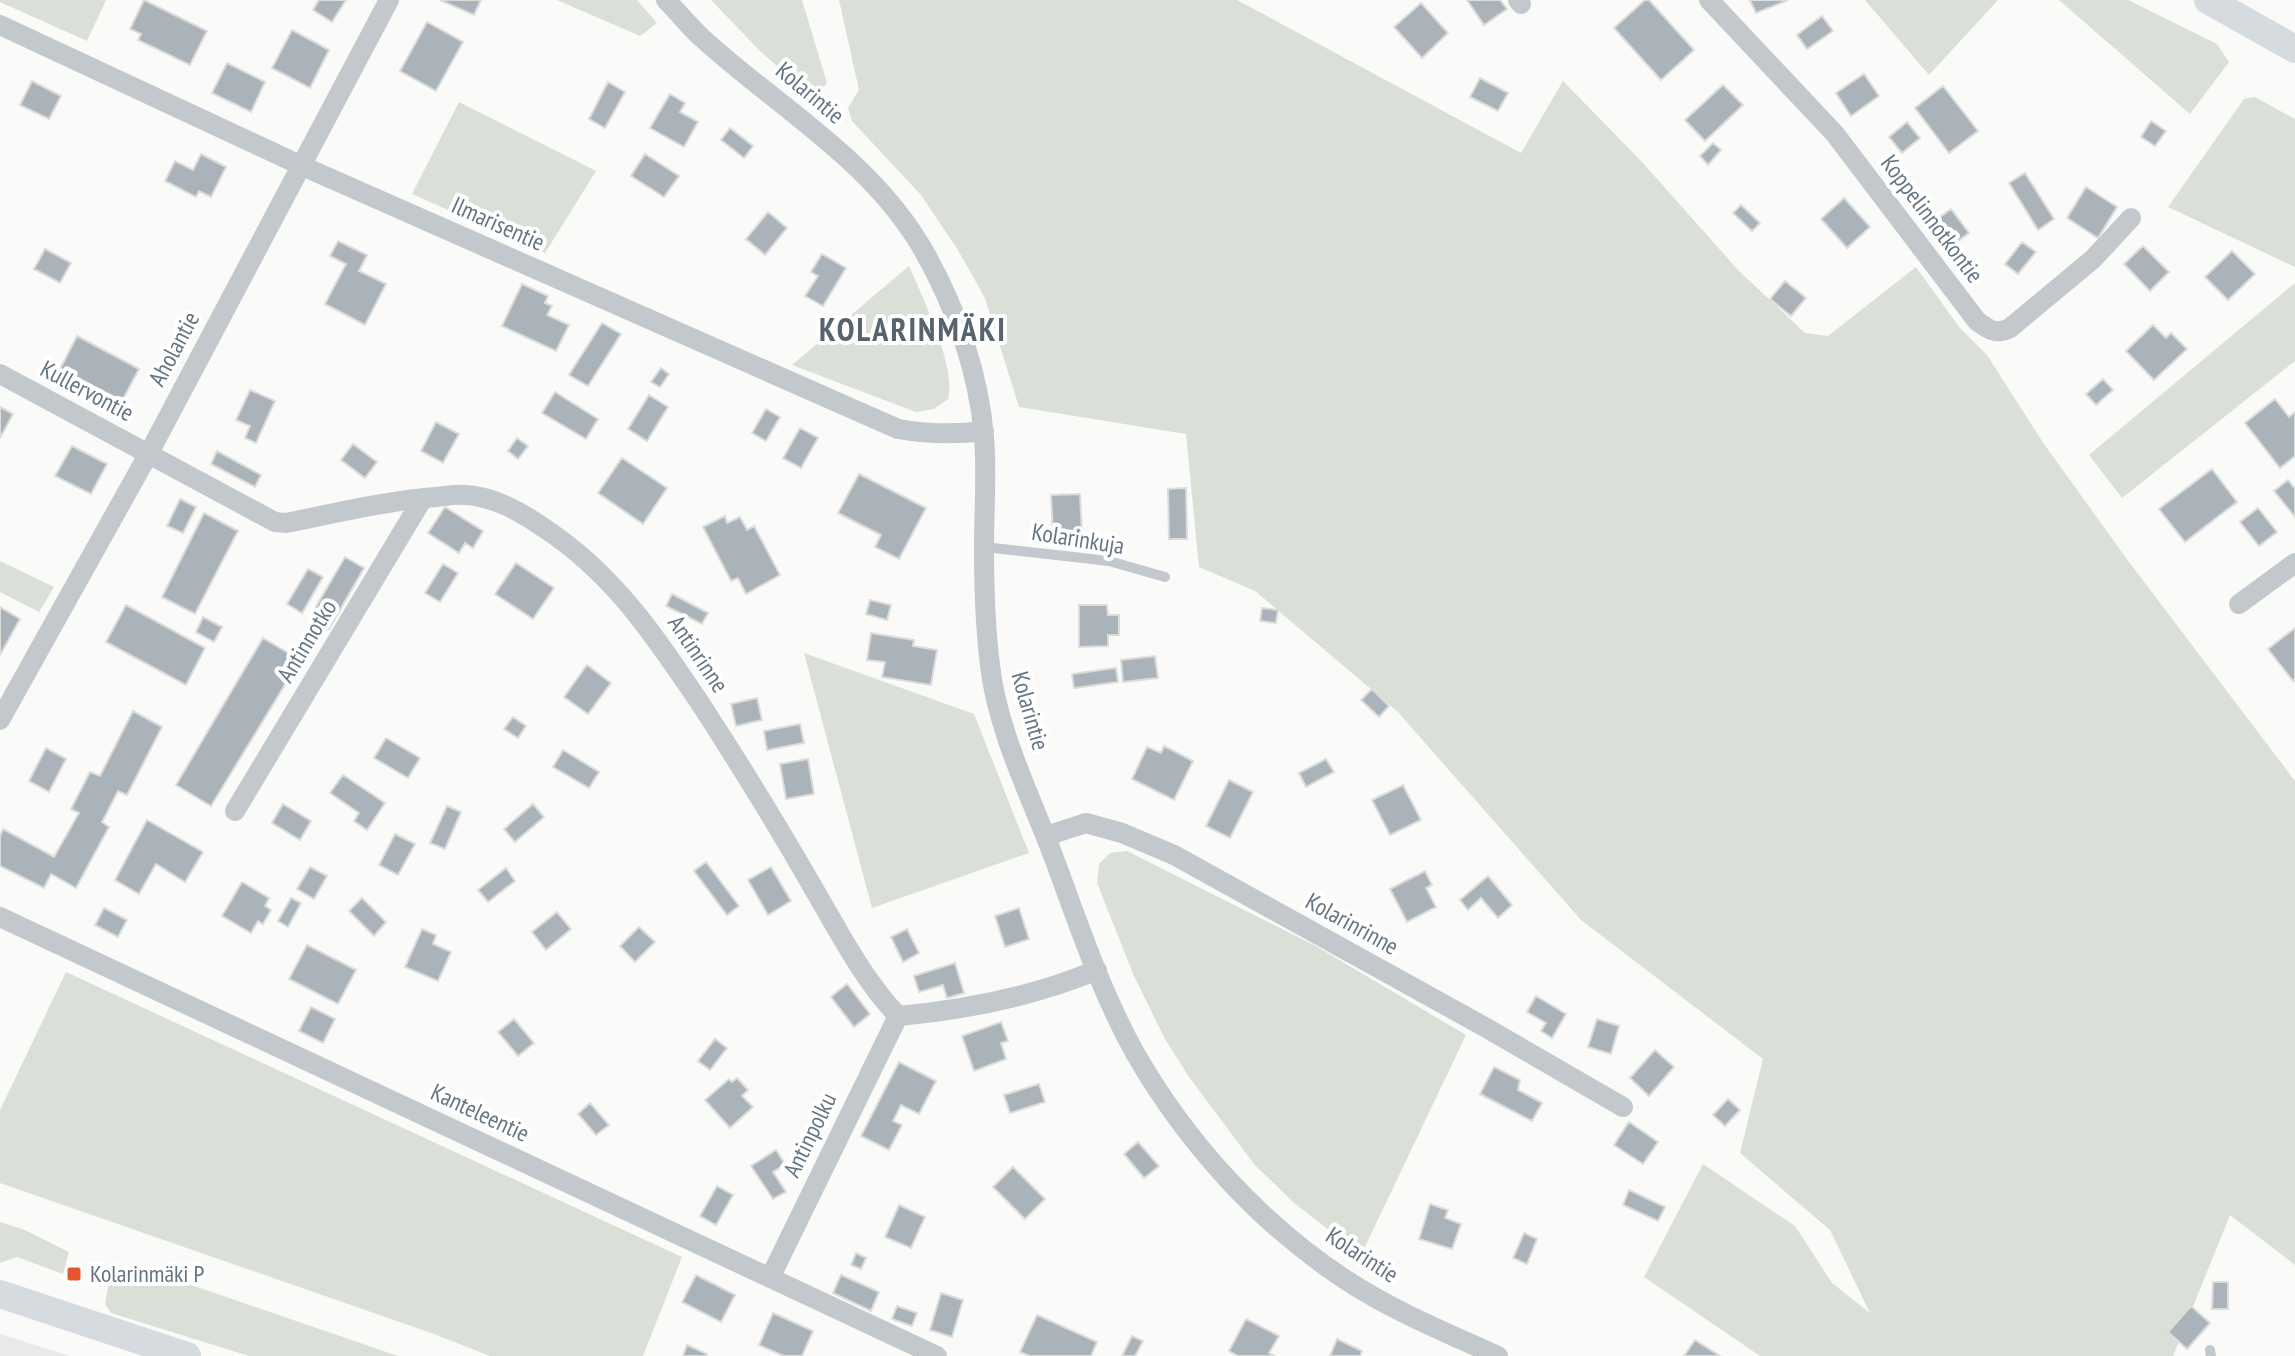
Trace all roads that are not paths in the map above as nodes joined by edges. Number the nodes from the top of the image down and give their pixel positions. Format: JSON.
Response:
{"nodes":[{"id":1,"x":389,"y":0,"type":"edge"},
{"id":2,"x":666,"y":0,"type":"edge"},
{"id":3,"x":1709,"y":0,"type":"edge"},
{"id":4,"x":2208,"y":0,"type":"edge"},
{"id":5,"x":0,"y":25,"type":"edge"},
{"id":6,"x":2295,"y":49,"type":"edge"},
{"id":7,"x":300,"y":165,"type":"junction"},
{"id":8,"x":2131,"y":218,"type":"dead end"},
{"id":9,"x":0,"y":374,"type":"edge"},
{"id":10,"x":984,"y":431,"type":"junction"},
{"id":11,"x":149,"y":453,"type":"junction"},
{"id":12,"x":423,"y":498,"type":"junction"},
{"id":13,"x":984,"y":547,"type":"junction"},
{"id":14,"x":2295,"y":563,"type":"edge"},
{"id":15,"x":1165,"y":577,"type":"dead end"},
{"id":16,"x":2239,"y":604,"type":"dead end"},
{"id":17,"x":0,"y":720,"type":"edge"},
{"id":18,"x":235,"y":811,"type":"dead end"},
{"id":19,"x":1046,"y":836,"type":"junction"},
{"id":20,"x":0,"y":917,"type":"edge"},
{"id":21,"x":1097,"y":970,"type":"junction"},
{"id":22,"x":898,"y":1016,"type":"junction"},
{"id":23,"x":1623,"y":1107,"type":"dead end"},
{"id":24,"x":770,"y":1278,"type":"junction"},
{"id":25,"x":0,"y":1294,"type":"edge"},
{"id":26,"x":187,"y":1356,"type":"edge"},
{"id":27,"x":937,"y":1356,"type":"edge"},
{"id":28,"x":1498,"y":1356,"type":"edge"}],
"edges":[{"from":1,"to":7,"type":"street","name":"Aholantie"},
{"from":2,"to":10,"type":"street","name":"Kolarintie"},
{"from":3,"to":8,"type":"street","name":"Koppelinnotkontie"},
{"from":4,"to":6,"type":"main road"},
{"from":5,"to":7,"type":"street","name":"Ilmarisentie"},
{"from":7,"to":10,"type":"street","name":"Ilmarisentie"},
{"from":7,"to":11,"type":"street","name":"Aholantie"},
{"from":9,"to":11,"type":"street","name":"Kullervontie"},
{"from":10,"to":13,"type":"street","name":"Kolarintie"},
{"from":11,"to":12,"type":"street","name":"Antinrinne"},
{"from":11,"to":17,"type":"street","name":"Aholantie"},
{"from":12,"to":18,"type":"street","name":"Antinnotko"},
{"from":12,"to":22,"type":"street","name":"Antinrinne"},
{"from":13,"to":15,"type":"lane","name":"Kolarinkuja"},
{"from":13,"to":19,"type":"street","name":"Kolarintie"},
{"from":14,"to":16,"type":"street"},
{"from":19,"to":21,"type":"street","name":"Kolarintie"},
{"from":19,"to":23,"type":"street","name":"Kolarinrinne"},
{"from":20,"to":24,"type":"street","name":"Kanteleentie"},
{"from":21,"to":22,"type":"street"},
{"from":21,"to":28,"type":"street","name":"Kolarintie"},
{"from":22,"to":24,"type":"street","name":"Antinpolku"},
{"from":24,"to":27,"type":"street","name":"Kanteleentie"},
{"from":25,"to":26,"type":"main road"}]}
